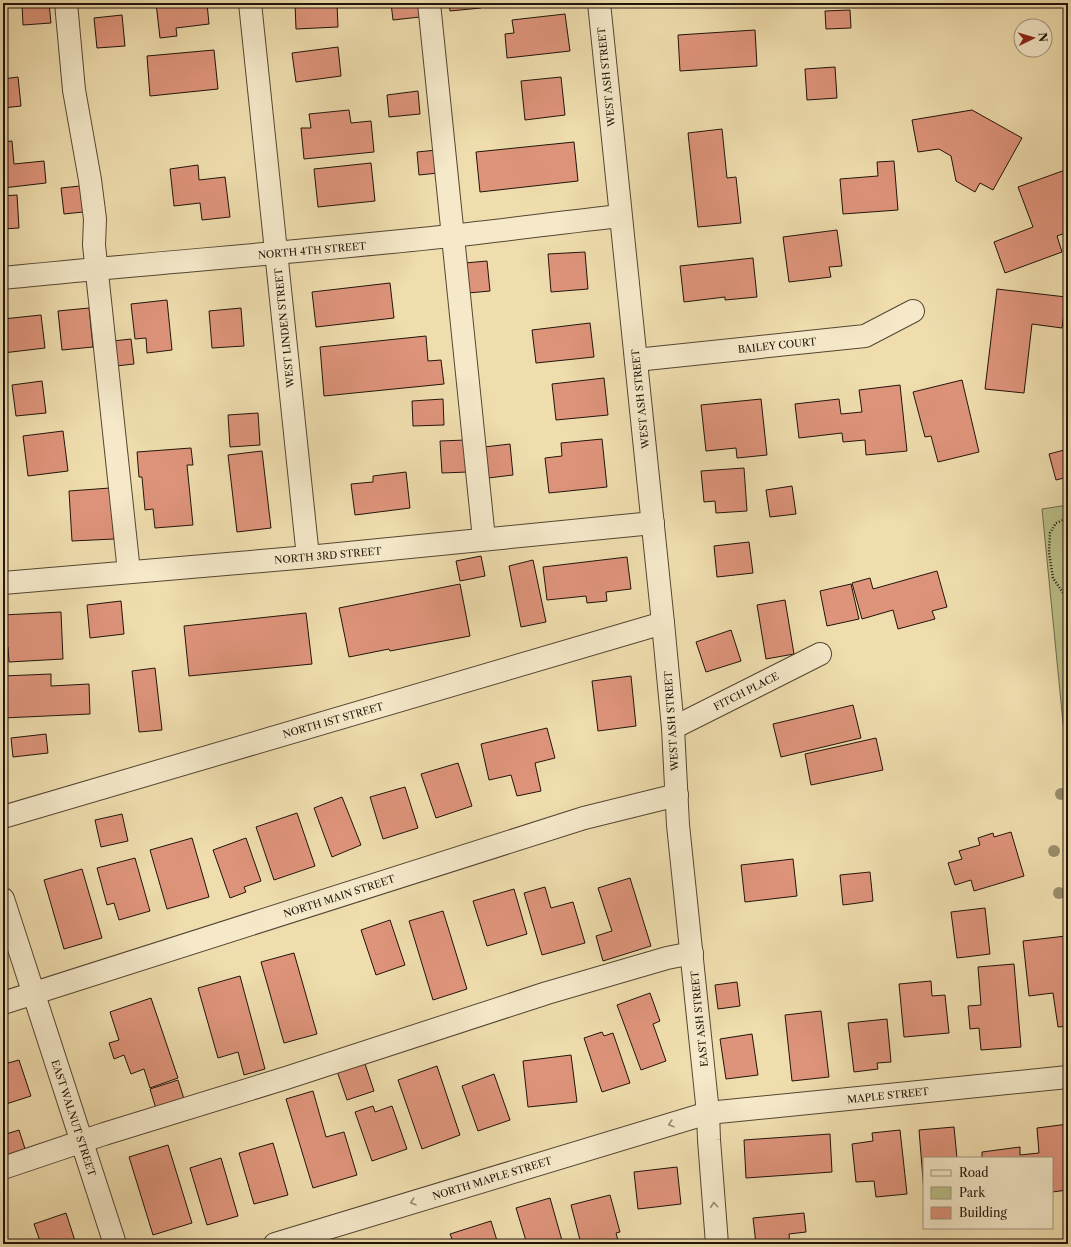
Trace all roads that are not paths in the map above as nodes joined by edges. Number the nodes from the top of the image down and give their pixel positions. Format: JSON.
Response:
{"nodes":[{"id":1,"x":66,"y":3,"type":"edge"},
{"id":2,"x":250,"y":3,"type":"edge"},
{"id":3,"x":429,"y":3,"type":"edge"},
{"id":4,"x":599,"y":3,"type":"edge"},
{"id":5,"x":620,"y":216,"type":"junction"},
{"id":6,"x":452,"y":236,"type":"junction"},
{"id":7,"x":276,"y":253,"type":"junction"},
{"id":8,"x":97,"y":268,"type":"junction"},
{"id":9,"x":3,"y":278,"type":"edge"},
{"id":10,"x":913,"y":311,"type":"dead end"},
{"id":11,"x":636,"y":360,"type":"junction"},
{"id":12,"x":653,"y":522,"type":"junction"},
{"id":13,"x":484,"y":539,"type":"junction"},
{"id":14,"x":308,"y":557,"type":"junction"},
{"id":15,"x":129,"y":572,"type":"junction"},
{"id":16,"x":3,"y":583,"type":"edge"},
{"id":17,"x":663,"y":623,"type":"junction"},
{"id":18,"x":820,"y":654,"type":"dead end"},
{"id":19,"x":673,"y":728,"type":"junction"},
{"id":20,"x":677,"y":795,"type":"junction"},
{"id":21,"x":3,"y":816,"type":"edge"},
{"id":22,"x":3,"y":899,"type":"edge"},
{"id":23,"x":692,"y":954,"type":"junction"},
{"id":24,"x":34,"y":993,"type":"junction"},
{"id":25,"x":3,"y":1003,"type":"edge"},
{"id":26,"x":1068,"y":1077,"type":"edge"},
{"id":27,"x":708,"y":1113,"type":"junction"},
{"id":28,"x":82,"y":1141,"type":"junction"},
{"id":29,"x":3,"y":1168,"type":"edge"},
{"id":30,"x":115,"y":1244,"type":"edge"},
{"id":31,"x":275,"y":1244,"type":"edge"},
{"id":32,"x":717,"y":1244,"type":"edge"}],
"edges":[{"from":1,"to":8,"type":"street"},
{"from":2,"to":7,"type":"street","name":"WEST LINDEN STREET"},
{"from":3,"to":6,"type":"street"},
{"from":4,"to":5,"type":"street","name":"WEST ASH STREET"},
{"from":5,"to":6,"type":"street","name":"NORTH 4TH STREET"},
{"from":5,"to":11,"type":"street","name":"WEST ASH STREET"},
{"from":6,"to":7,"type":"street","name":"NORTH 4TH STREET"},
{"from":6,"to":13,"type":"street"},
{"from":7,"to":8,"type":"street","name":"NORTH 4TH STREET"},
{"from":7,"to":14,"type":"street","name":"WEST LINDEN STREET"},
{"from":8,"to":9,"type":"street","name":"NORTH 4TH STREET"},
{"from":8,"to":15,"type":"street"},
{"from":10,"to":11,"type":"street","name":"BAILEY COURT"},
{"from":11,"to":12,"type":"street","name":"WEST ASH STREET"},
{"from":12,"to":13,"type":"street","name":"NORTH 3RD STREET"},
{"from":12,"to":17,"type":"street","name":"WEST ASH STREET"},
{"from":13,"to":14,"type":"street","name":"NORTH 3RD STREET"},
{"from":14,"to":15,"type":"street","name":"NORTH 3RD STREET"},
{"from":15,"to":16,"type":"street","name":"NORTH 3RD STREET"},
{"from":17,"to":19,"type":"street","name":"WEST ASH STREET"},
{"from":17,"to":21,"type":"street","name":"NORTH 1ST STREET"},
{"from":18,"to":19,"type":"street","name":"FITCH PLACE"},
{"from":19,"to":20,"type":"street","name":"WEST ASH STREET"},
{"from":20,"to":23,"type":"street","name":"EAST ASH STREET"},
{"from":20,"to":24,"type":"street","name":"NORTH MAIN STREET"},
{"from":22,"to":24,"type":"street","name":"EAST WALNUT STREET"},
{"from":23,"to":27,"type":"street","name":"EAST ASH STREET"},
{"from":23,"to":28,"type":"street"},
{"from":24,"to":25,"type":"street","name":"NORTH MAIN STREET"},
{"from":24,"to":28,"type":"street","name":"EAST WALNUT STREET"},
{"from":26,"to":27,"type":"street","name":"MAPLE STREET"},
{"from":27,"to":31,"type":"street","name":"NORTH MAPLE STREET","one_way":true},
{"from":32,"to":27,"type":"street","name":"EAST ASH STREET","one_way":true},
{"from":28,"to":29,"type":"street"},
{"from":28,"to":30,"type":"street","name":"EAST WALNUT STREET"}]}
